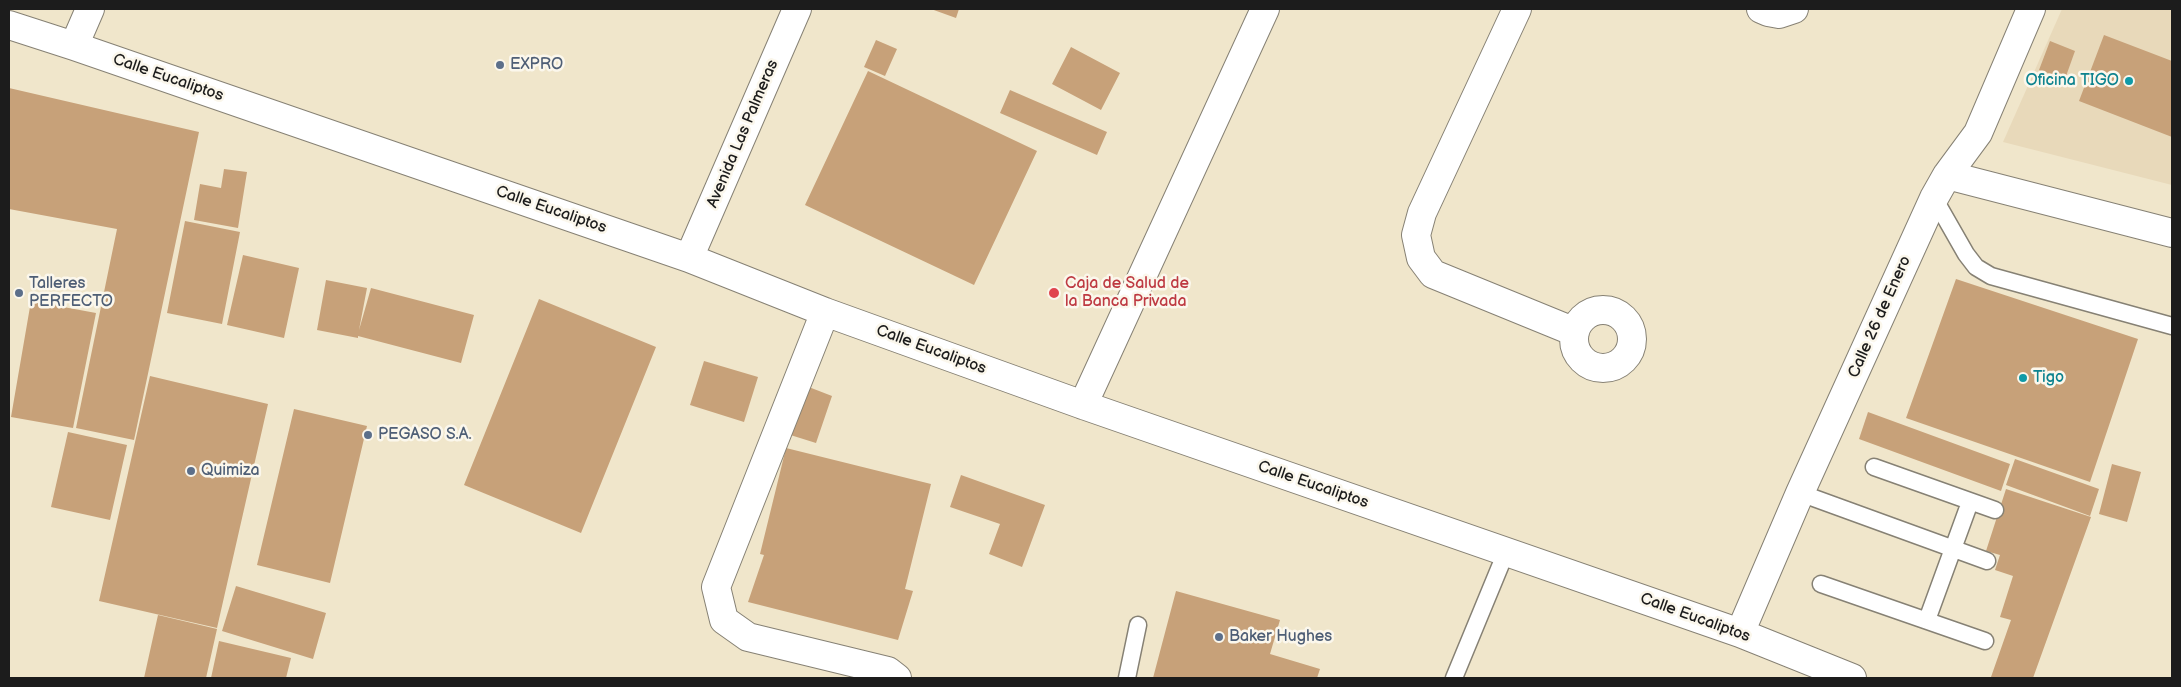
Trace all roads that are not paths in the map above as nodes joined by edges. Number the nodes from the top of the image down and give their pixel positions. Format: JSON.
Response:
{"nodes":[{"id":1,"x":90,"y":9,"type":"edge"},
{"id":2,"x":797,"y":9,"type":"edge"},
{"id":3,"x":1264,"y":9,"type":"edge"},
{"id":4,"x":1516,"y":9,"type":"edge"},
{"id":5,"x":1761,"y":9,"type":"edge"},
{"id":6,"x":1794,"y":9,"type":"edge"},
{"id":7,"x":2030,"y":9,"type":"edge"},
{"id":8,"x":9,"y":26,"type":"edge"},
{"id":9,"x":74,"y":46,"type":"junction"},
{"id":10,"x":1940,"y":187,"type":"junction"},
{"id":11,"x":2172,"y":233,"type":"edge"},
{"id":12,"x":689,"y":258,"type":"junction"},
{"id":13,"x":825,"y":312,"type":"junction"},
{"id":14,"x":2172,"y":326,"type":"edge"},
{"id":15,"x":1574,"y":332,"type":"dead end"},
{"id":16,"x":1083,"y":406,"type":"junction"},
{"id":17,"x":1874,"y":467,"type":"dead end"},
{"id":18,"x":1800,"y":493,"type":"junction"},
{"id":19,"x":1970,"y":502,"type":"junction"},
{"id":20,"x":1995,"y":510,"type":"dead end"},
{"id":21,"x":1954,"y":548,"type":"junction"},
{"id":22,"x":1506,"y":552,"type":"junction"},
{"id":23,"x":1987,"y":561,"type":"dead end"},
{"id":24,"x":1822,"y":584,"type":"dead end"},
{"id":25,"x":1927,"y":620,"type":"junction"},
{"id":26,"x":1138,"y":625,"type":"dead end"},
{"id":27,"x":1740,"y":632,"type":"junction"},
{"id":28,"x":1985,"y":641,"type":"dead end"},
{"id":29,"x":897,"y":678,"type":"edge"},
{"id":30,"x":1126,"y":678,"type":"edge"},
{"id":31,"x":1454,"y":678,"type":"edge"},
{"id":32,"x":1852,"y":678,"type":"edge"}],
"edges":[{"from":1,"to":9,"type":"street"},
{"from":2,"to":12,"type":"street","name":"Avenida Las Palmeras"},
{"from":3,"to":16,"type":"street"},
{"from":4,"to":15,"type":"street"},
{"from":5,"to":6,"type":"street"},
{"from":7,"to":10,"type":"street","name":"Calle 26 de Enero"},
{"from":8,"to":9,"type":"street","name":"Calle Eucaliptos"},
{"from":9,"to":12,"type":"street","name":"Calle Eucaliptos"},
{"from":10,"to":11,"type":"street"},
{"from":10,"to":14,"type":"lane"},
{"from":10,"to":18,"type":"street","name":"Calle 26 de Enero"},
{"from":12,"to":13,"type":"street","name":"Calle Eucaliptos"},
{"from":13,"to":16,"type":"street","name":"Calle Eucaliptos"},
{"from":13,"to":29,"type":"street"},
{"from":16,"to":22,"type":"street","name":"Calle Eucaliptos"},
{"from":17,"to":19,"type":"lane"},
{"from":18,"to":21,"type":"lane"},
{"from":18,"to":27,"type":"street","name":"Calle 26 de Enero"},
{"from":19,"to":20,"type":"lane"},
{"from":19,"to":21,"type":"lane"},
{"from":21,"to":23,"type":"lane"},
{"from":21,"to":25,"type":"lane"},
{"from":22,"to":27,"type":"street","name":"Calle Eucaliptos"},
{"from":22,"to":31,"type":"lane"},
{"from":24,"to":25,"type":"lane"},
{"from":25,"to":28,"type":"lane"},
{"from":26,"to":30,"type":"lane"},
{"from":27,"to":32,"type":"street","name":"Calle Eucaliptos"}]}
